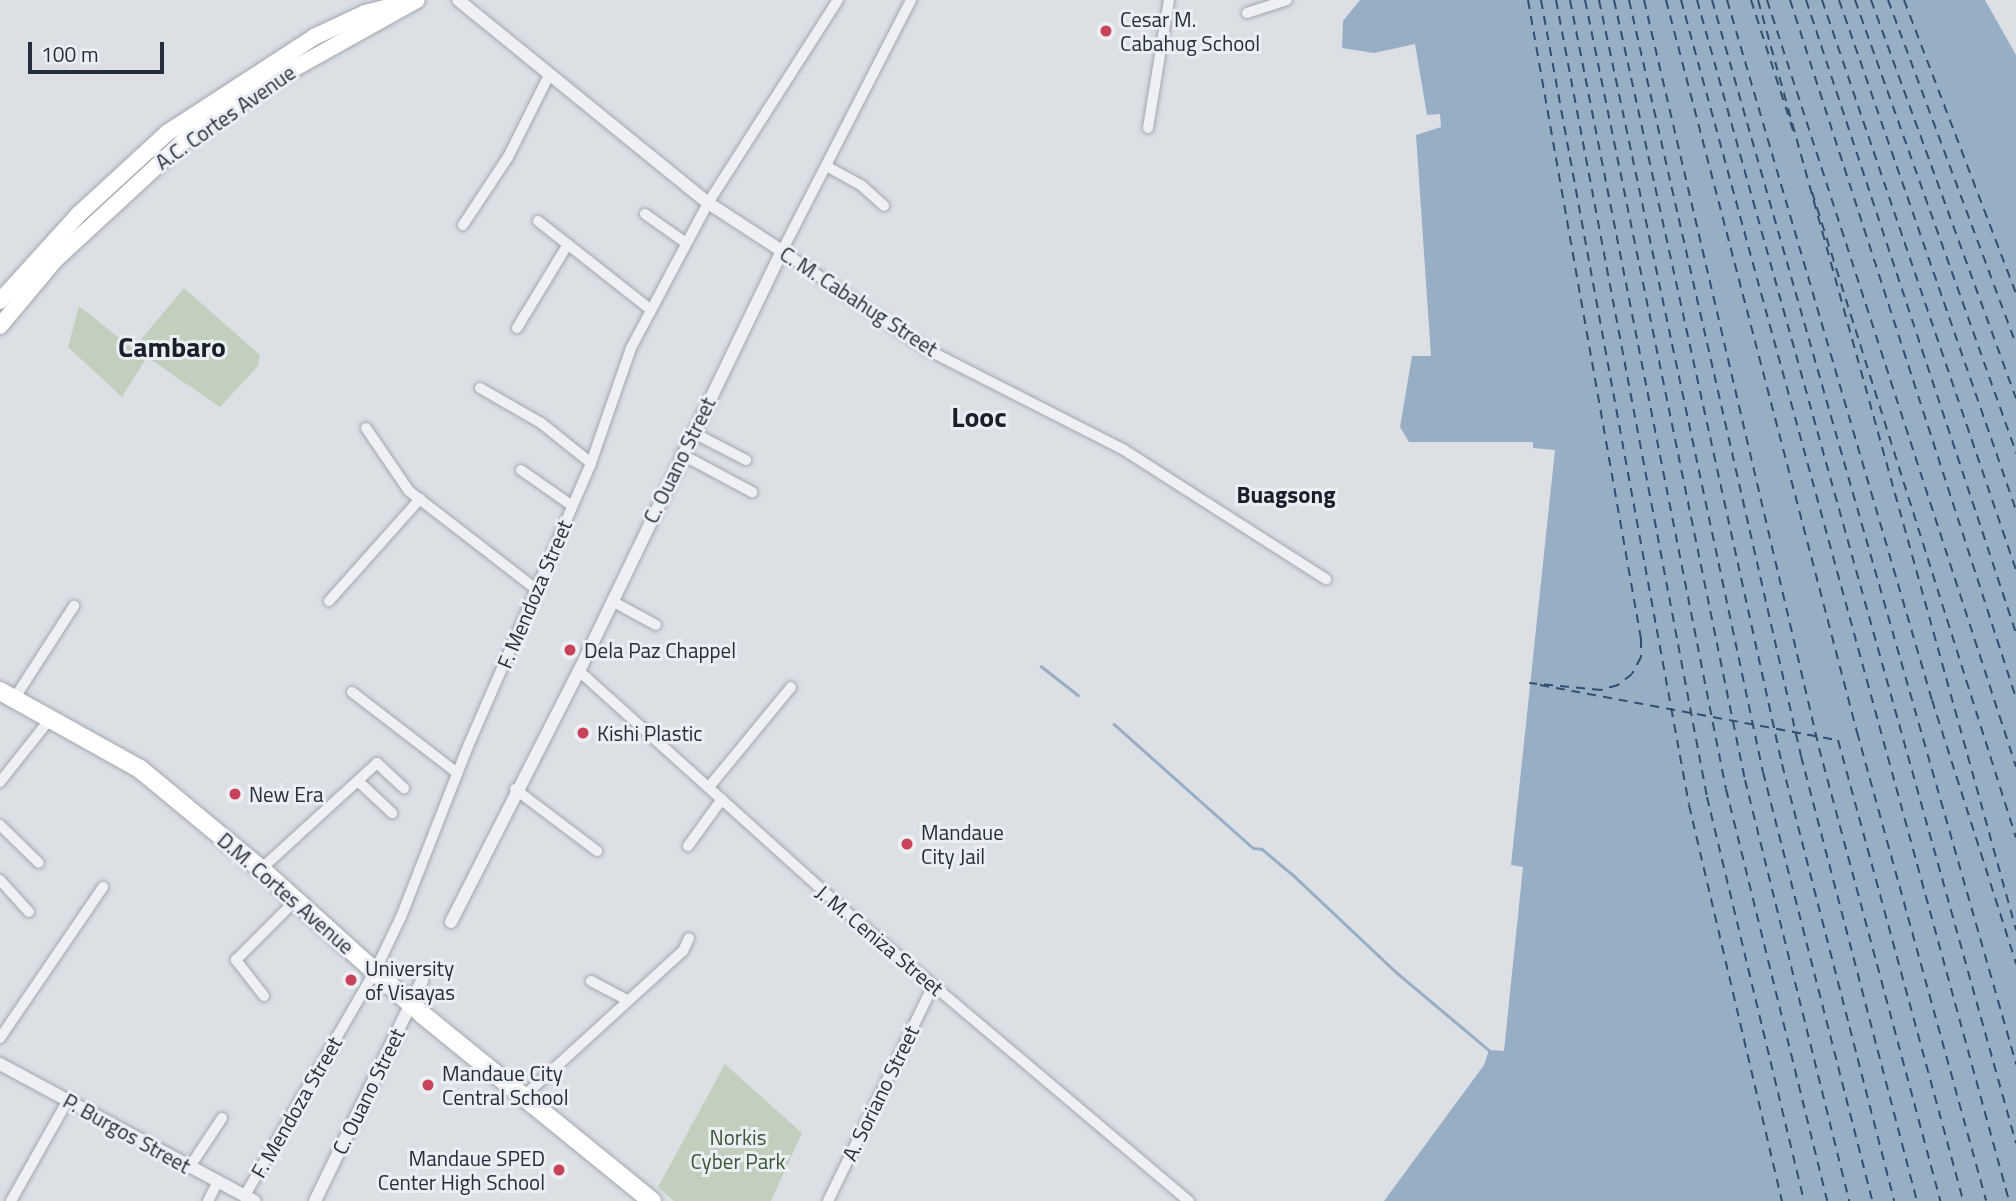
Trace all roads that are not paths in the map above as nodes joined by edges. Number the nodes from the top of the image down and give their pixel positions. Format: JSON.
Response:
{"nodes":[{"id":1,"x":416,"y":0,"type":"edge"},
{"id":2,"x":458,"y":0,"type":"edge"},
{"id":3,"x":838,"y":0,"type":"edge"},
{"id":4,"x":911,"y":0,"type":"edge"},
{"id":5,"x":1169,"y":0,"type":"edge"},
{"id":6,"x":1287,"y":0,"type":"edge"},
{"id":7,"x":1247,"y":13,"type":"dead end"},
{"id":8,"x":548,"y":77,"type":"junction"},
{"id":9,"x":1148,"y":128,"type":"dead end"},
{"id":10,"x":828,"y":167,"type":"junction"},
{"id":11,"x":708,"y":203,"type":"junction"},
{"id":12,"x":884,"y":206,"type":"dead end"},
{"id":13,"x":645,"y":214,"type":"dead end"},
{"id":14,"x":538,"y":221,"type":"dead end"},
{"id":15,"x":463,"y":225,"type":"dead end"},
{"id":16,"x":685,"y":243,"type":"junction"},
{"id":17,"x":568,"y":244,"type":"junction"},
{"id":18,"x":782,"y":251,"type":"junction"},
{"id":19,"x":0,"y":300,"type":"edge"},
{"id":20,"x":651,"y":310,"type":"junction"},
{"id":21,"x":0,"y":326,"type":"edge"},
{"id":22,"x":517,"y":328,"type":"dead end"},
{"id":23,"x":480,"y":388,"type":"dead end"},
{"id":24,"x":366,"y":428,"type":"dead end"},
{"id":25,"x":692,"y":432,"type":"junction"},
{"id":26,"x":681,"y":454,"type":"junction"},
{"id":27,"x":746,"y":460,"type":"dead end"},
{"id":28,"x":591,"y":463,"type":"junction"},
{"id":29,"x":521,"y":470,"type":"dead end"},
{"id":30,"x":752,"y":492,"type":"dead end"},
{"id":31,"x":416,"y":496,"type":"junction"},
{"id":32,"x":571,"y":505,"type":"junction"},
{"id":33,"x":1326,"y":579,"type":"dead end"},
{"id":34,"x":537,"y":590,"type":"junction"},
{"id":35,"x":329,"y":601,"type":"dead end"},
{"id":36,"x":612,"y":601,"type":"junction"},
{"id":37,"x":74,"y":606,"type":"dead end"},
{"id":38,"x":656,"y":625,"type":"dead end"},
{"id":39,"x":579,"y":671,"type":"junction"},
{"id":40,"x":792,"y":687,"type":"dead end"},
{"id":41,"x":352,"y":692,"type":"dead end"},
{"id":42,"x":7,"y":695,"type":"edge"},
{"id":43,"x":50,"y":719,"type":"junction"},
{"id":44,"x":457,"y":773,"type":"junction"},
{"id":45,"x":358,"y":781,"type":"junction"},
{"id":46,"x":0,"y":782,"type":"edge"},
{"id":47,"x":709,"y":787,"type":"junction"},
{"id":48,"x":404,"y":788,"type":"dead end"},
{"id":49,"x":515,"y":789,"type":"junction"},
{"id":50,"x":722,"y":799,"type":"junction"},
{"id":51,"x":392,"y":813,"type":"dead end"},
{"id":52,"x":0,"y":825,"type":"edge"},
{"id":53,"x":688,"y":846,"type":"dead end"},
{"id":54,"x":597,"y":851,"type":"dead end"},
{"id":55,"x":39,"y":863,"type":"dead end"},
{"id":56,"x":261,"y":869,"type":"junction"},
{"id":57,"x":0,"y":880,"type":"edge"},
{"id":58,"x":103,"y":887,"type":"dead end"},
{"id":59,"x":295,"y":901,"type":"junction"},
{"id":60,"x":29,"y":912,"type":"dead end"},
{"id":61,"x":451,"y":922,"type":"dead end"},
{"id":62,"x":689,"y":938,"type":"dead end"},
{"id":63,"x":375,"y":971,"type":"junction"},
{"id":64,"x":422,"y":981,"type":"dead end"},
{"id":65,"x":591,"y":981,"type":"dead end"},
{"id":66,"x":933,"y":986,"type":"junction"},
{"id":67,"x":264,"y":996,"type":"dead end"},
{"id":68,"x":626,"y":1000,"type":"junction"},
{"id":69,"x":411,"y":1003,"type":"junction"},
{"id":70,"x":0,"y":1038,"type":"edge"},
{"id":71,"x":0,"y":1064,"type":"edge"},
{"id":72,"x":524,"y":1096,"type":"junction"},
{"id":73,"x":68,"y":1100,"type":"junction"},
{"id":74,"x":222,"y":1118,"type":"dead end"},
{"id":75,"x":189,"y":1168,"type":"junction"},
{"id":76,"x":217,"y":1183,"type":"junction"},
{"id":77,"x":249,"y":1199,"type":"edge"},
{"id":78,"x":11,"y":1201,"type":"edge"},
{"id":79,"x":208,"y":1201,"type":"edge"},
{"id":80,"x":315,"y":1201,"type":"edge"},
{"id":81,"x":652,"y":1201,"type":"edge"},
{"id":82,"x":828,"y":1201,"type":"edge"},
{"id":83,"x":1189,"y":1201,"type":"edge"}],
"edges":[{"from":1,"to":19,"type":"main road","name":"A.C. Cortes Avenue"},
{"from":1,"to":21,"type":"main road","name":"A.C. Cortes Avenue"},
{"from":2,"to":8,"type":"street","name":"C. M. Cabahug Street"},
{"from":3,"to":11,"type":"street","name":"F. Mendoza Street"},
{"from":4,"to":10,"type":"street","name":"C. Ouano Street"},
{"from":5,"to":9,"type":"street"},
{"from":6,"to":7,"type":"street"},
{"from":8,"to":11,"type":"street","name":"C. M. Cabahug Street"},
{"from":8,"to":15,"type":"street"},
{"from":10,"to":12,"type":"street"},
{"from":10,"to":18,"type":"street","name":"C. Ouano Street"},
{"from":11,"to":16,"type":"street","name":"F. Mendoza Street"},
{"from":11,"to":18,"type":"street","name":"C. M. Cabahug Street"},
{"from":13,"to":16,"type":"street"},
{"from":14,"to":17,"type":"street"},
{"from":16,"to":20,"type":"street","name":"F. Mendoza Street"},
{"from":17,"to":20,"type":"street"},
{"from":17,"to":22,"type":"street"},
{"from":18,"to":25,"type":"street","name":"C. Ouano Street"},
{"from":18,"to":33,"type":"street","name":"C. M. Cabahug Street"},
{"from":20,"to":28,"type":"street","name":"F. Mendoza Street"},
{"from":23,"to":28,"type":"street"},
{"from":24,"to":31,"type":"street"},
{"from":25,"to":26,"type":"street","name":"C. Ouano Street"},
{"from":25,"to":27,"type":"street"},
{"from":26,"to":30,"type":"street"},
{"from":26,"to":36,"type":"street","name":"C. Ouano Street"},
{"from":28,"to":32,"type":"street","name":"F. Mendoza Street"},
{"from":29,"to":32,"type":"street"},
{"from":31,"to":34,"type":"street"},
{"from":31,"to":35,"type":"street"},
{"from":32,"to":34,"type":"street","name":"F. Mendoza Street"},
{"from":34,"to":44,"type":"street","name":"F. Mendoza Street"},
{"from":36,"to":38,"type":"street"},
{"from":36,"to":39,"type":"street","name":"C. Ouano Street"},
{"from":37,"to":42,"type":"street"},
{"from":39,"to":47,"type":"street","name":"J. M. Ceniza Street"},
{"from":39,"to":49,"type":"street","name":"C. Ouano Street"},
{"from":40,"to":47,"type":"street"},
{"from":41,"to":44,"type":"street"},
{"from":42,"to":43,"type":"highway","name":"D.M. Cortes Avenue"},
{"from":43,"to":46,"type":"street"},
{"from":43,"to":56,"type":"highway","name":"D.M. Cortes Avenue"},
{"from":44,"to":63,"type":"street","name":"F. Mendoza Street"},
{"from":45,"to":48,"type":"street"},
{"from":45,"to":51,"type":"street"},
{"from":45,"to":56,"type":"street"},
{"from":47,"to":50,"type":"street","name":"J. M. Ceniza Street"},
{"from":49,"to":54,"type":"street"},
{"from":49,"to":61,"type":"street","name":"C. Ouano Street"},
{"from":50,"to":53,"type":"street"},
{"from":50,"to":66,"type":"street","name":"J. M. Ceniza Street"},
{"from":52,"to":55,"type":"street"},
{"from":56,"to":59,"type":"highway","name":"D.M. Cortes Avenue"},
{"from":57,"to":60,"type":"street"},
{"from":58,"to":70,"type":"street"},
{"from":59,"to":63,"type":"highway","name":"D.M. Cortes Avenue"},
{"from":59,"to":67,"type":"street"},
{"from":62,"to":68,"type":"street"},
{"from":63,"to":69,"type":"highway","name":"D.M. Cortes Avenue"},
{"from":63,"to":77,"type":"street","name":"F. Mendoza Street"},
{"from":64,"to":69,"type":"street","name":"C. Ouano Street"},
{"from":65,"to":68,"type":"street"},
{"from":66,"to":82,"type":"street","name":"A. Soriano Street"},
{"from":66,"to":83,"type":"street","name":"J. M. Ceniza Street"},
{"from":68,"to":72,"type":"street"},
{"from":69,"to":72,"type":"highway","name":"D.M. Cortes Avenue"},
{"from":69,"to":80,"type":"street","name":"C. Ouano Street"},
{"from":71,"to":73,"type":"street","name":"P. Burgos Street"},
{"from":72,"to":81,"type":"highway","name":"D.M. Cortes Avenue"},
{"from":73,"to":75,"type":"street","name":"P. Burgos Street"},
{"from":73,"to":78,"type":"street"},
{"from":74,"to":75,"type":"street"},
{"from":75,"to":76,"type":"street","name":"P. Burgos Street"},
{"from":76,"to":77,"type":"street","name":"P. Burgos Street"},
{"from":76,"to":79,"type":"street"}]}
